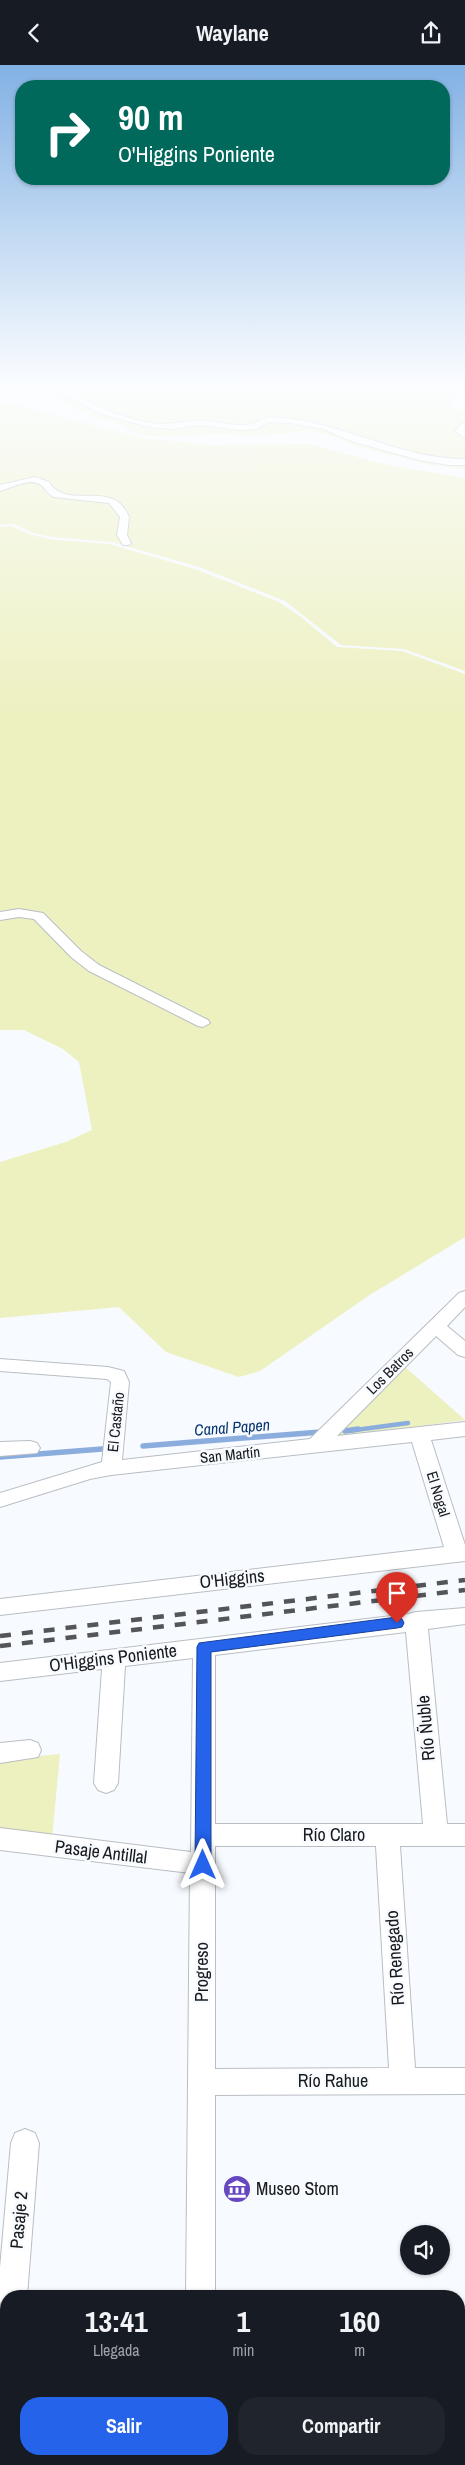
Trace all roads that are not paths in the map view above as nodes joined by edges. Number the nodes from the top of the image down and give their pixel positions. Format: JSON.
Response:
{"nodes":[{"id":1,"x":55,"y":494,"type":"edge"},
{"id":2,"x":126,"y":543,"type":"dead end"},
{"id":3,"x":0,"y":916,"type":"edge"},
{"id":4,"x":203,"y":1023,"type":"dead end"},
{"id":5,"x":465,"y":1297,"type":"edge"},
{"id":6,"x":436,"y":1326,"type":"junction"},
{"id":7,"x":465,"y":1351,"type":"edge"},
{"id":8,"x":0,"y":1365,"type":"edge"},
{"id":9,"x":465,"y":1429,"type":"edge"},
{"id":10,"x":419,"y":1434,"type":"junction"},
{"id":11,"x":315,"y":1446,"type":"junction"},
{"id":12,"x":30,"y":1448,"type":"dead end"},
{"id":13,"x":0,"y":1449,"type":"edge"},
{"id":14,"x":111,"y":1468,"type":"junction"},
{"id":15,"x":0,"y":1500,"type":"edge"},
{"id":16,"x":461,"y":1554,"type":"edge"},
{"id":17,"x":0,"y":1607,"type":"edge"},
{"id":18,"x":465,"y":1616,"type":"edge"},
{"id":19,"x":416,"y":1620,"type":"junction"},
{"id":20,"x":204,"y":1647,"type":"junction"},
{"id":21,"x":114,"y":1658,"type":"junction"},
{"id":22,"x":0,"y":1672,"type":"edge"},
{"id":23,"x":30,"y":1750,"type":"dead end"},
{"id":24,"x":0,"y":1753,"type":"edge"},
{"id":25,"x":106,"y":1783,"type":"dead end"},
{"id":26,"x":203,"y":1835,"type":"junction"},
{"id":27,"x":387,"y":1835,"type":"junction"},
{"id":28,"x":436,"y":1835,"type":"junction"},
{"id":29,"x":465,"y":1835,"type":"edge"},
{"id":30,"x":0,"y":1839,"type":"edge"},
{"id":31,"x":203,"y":1865,"type":"junction"},
{"id":32,"x":403,"y":2081,"type":"junction"},
{"id":33,"x":465,"y":2081,"type":"edge"},
{"id":34,"x":201,"y":2082,"type":"junction"},
{"id":35,"x":25,"y":2143,"type":"dead end"},
{"id":36,"x":13,"y":2290,"type":"edge"},
{"id":37,"x":200,"y":2290,"type":"edge"}],
"edges":[{"from":1,"to":2,"type":"street"},
{"from":3,"to":4,"type":"street"},
{"from":5,"to":6,"type":"street","name":"Los Batros"},
{"from":6,"to":7,"type":"street"},
{"from":6,"to":11,"type":"street","name":"Los Batros"},
{"from":8,"to":14,"type":"street","name":"El Castaño"},
{"from":9,"to":10,"type":"street","name":"San Martín"},
{"from":10,"to":11,"type":"street","name":"San Martín"},
{"from":10,"to":16,"type":"street","name":"El Nogal"},
{"from":11,"to":14,"type":"street","name":"San Martín"},
{"from":12,"to":13,"type":"street"},
{"from":14,"to":15,"type":"street","name":"San Martín"},
{"from":16,"to":17,"type":"street","name":"O'Higgins"},
{"from":18,"to":19,"type":"street","name":"O'Higgins Poniente"},
{"from":19,"to":20,"type":"street","name":"O'Higgins Poniente"},
{"from":19,"to":28,"type":"street","name":"Río Ñuble"},
{"from":20,"to":21,"type":"street","name":"O'Higgins Poniente"},
{"from":20,"to":26,"type":"street","name":"Progreso"},
{"from":21,"to":22,"type":"street","name":"O'Higgins Poniente"},
{"from":21,"to":25,"type":"street"},
{"from":23,"to":24,"type":"street"},
{"from":26,"to":27,"type":"street","name":"Río Claro"},
{"from":26,"to":31,"type":"street","name":"Progreso"},
{"from":27,"to":28,"type":"street","name":"Río Claro"},
{"from":27,"to":32,"type":"street","name":"Río Renegado"},
{"from":28,"to":29,"type":"street","name":"Río Claro"},
{"from":30,"to":31,"type":"street","name":"Pasaje Antillal"},
{"from":31,"to":34,"type":"street","name":"Progreso"},
{"from":32,"to":33,"type":"street","name":"Río Rahue"},
{"from":32,"to":34,"type":"street","name":"Río Rahue"},
{"from":34,"to":37,"type":"street","name":"Progreso"},
{"from":35,"to":36,"type":"street","name":"Pasaje 2"}]}
